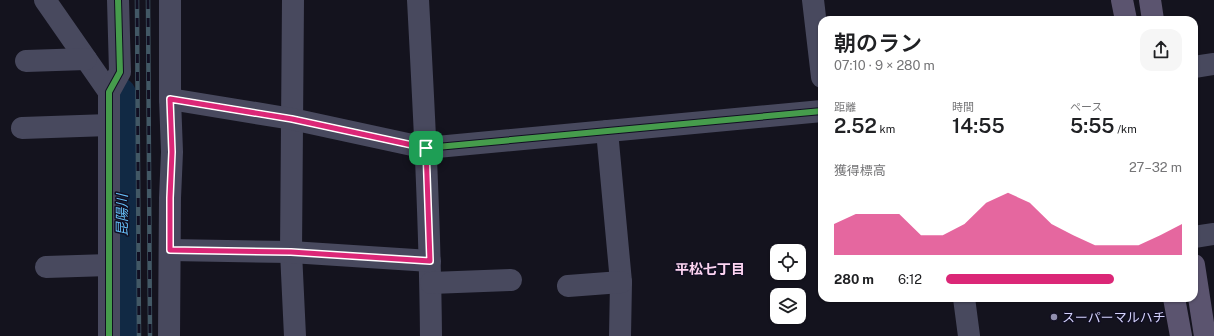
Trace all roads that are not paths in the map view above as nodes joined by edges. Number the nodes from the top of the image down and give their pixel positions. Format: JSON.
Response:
{"nodes":[{"id":1,"x":46,"y":0,"type":"edge"},
{"id":2,"x":118,"y":0,"type":"edge"},
{"id":3,"x":170,"y":0,"type":"edge"},
{"id":4,"x":292,"y":0,"type":"edge"},
{"id":5,"x":418,"y":0,"type":"edge"},
{"id":6,"x":813,"y":0,"type":"edge"},
{"id":7,"x":1122,"y":0,"type":"edge"},
{"id":8,"x":1150,"y":0,"type":"edge"},
{"id":9,"x":1125,"y":16,"type":"edge"},
{"id":10,"x":1152,"y":16,"type":"edge"},
{"id":11,"x":818,"y":43,"type":"edge"},
{"id":12,"x":86,"y":59,"type":"junction"},
{"id":13,"x":26,"y":61,"type":"dead end"},
{"id":14,"x":1214,"y":64,"type":"edge"},
{"id":15,"x":1198,"y":66,"type":"edge"},
{"id":16,"x":109,"y":92,"type":"junction"},
{"id":17,"x":170,"y":99,"type":"junction"},
{"id":18,"x":818,"y":111,"type":"edge"},
{"id":19,"x":292,"y":119,"type":"junction"},
{"id":20,"x":109,"y":125,"type":"junction"},
{"id":21,"x":22,"y":128,"type":"dead end"},
{"id":22,"x":607,"y":131,"type":"junction"},
{"id":23,"x":426,"y":148,"type":"junction"},
{"id":24,"x":1214,"y":234,"type":"edge"},
{"id":25,"x":1198,"y":236,"type":"edge"},
{"id":26,"x":170,"y":250,"type":"junction"},
{"id":27,"x":291,"y":252,"type":"junction"},
{"id":28,"x":430,"y":261,"type":"junction"},
{"id":29,"x":109,"y":265,"type":"junction"},
{"id":30,"x":46,"y":267,"type":"dead end"},
{"id":31,"x":511,"y":280,"type":"dead end"},
{"id":32,"x":621,"y":282,"type":"junction"},
{"id":33,"x":431,"y":283,"type":"junction"},
{"id":34,"x":568,"y":286,"type":"dead end"},
{"id":35,"x":1198,"y":289,"type":"edge"},
{"id":36,"x":965,"y":302,"type":"edge"},
{"id":37,"x":1175,"y":302,"type":"edge"},
{"id":38,"x":109,"y":336,"type":"edge"},
{"id":39,"x":169,"y":336,"type":"edge"},
{"id":40,"x":295,"y":336,"type":"edge"},
{"id":41,"x":431,"y":336,"type":"edge"},
{"id":42,"x":620,"y":336,"type":"edge"},
{"id":43,"x":969,"y":336,"type":"edge"},
{"id":44,"x":1181,"y":336,"type":"edge"},
{"id":45,"x":1206,"y":336,"type":"edge"}],
"edges":[{"from":1,"to":12,"type":"street"},
{"from":2,"to":16,"type":"street"},
{"from":3,"to":17,"type":"street"},
{"from":4,"to":19,"type":"street"},
{"from":5,"to":23,"type":"street"},
{"from":6,"to":11,"type":"street"},
{"from":7,"to":9,"type":"main road"},
{"from":8,"to":10,"type":"main road"},
{"from":12,"to":13,"type":"street"},
{"from":12,"to":16,"type":"street"},
{"from":14,"to":15,"type":"street"},
{"from":16,"to":20,"type":"street"},
{"from":17,"to":19,"type":"street"},
{"from":17,"to":26,"type":"street"},
{"from":18,"to":22,"type":"street"},
{"from":19,"to":23,"type":"street"},
{"from":19,"to":27,"type":"street"},
{"from":20,"to":21,"type":"street"},
{"from":20,"to":29,"type":"street"},
{"from":22,"to":23,"type":"street"},
{"from":22,"to":32,"type":"street"},
{"from":23,"to":28,"type":"street"},
{"from":24,"to":25,"type":"street"},
{"from":26,"to":27,"type":"street"},
{"from":26,"to":39,"type":"street"},
{"from":27,"to":28,"type":"street"},
{"from":27,"to":40,"type":"street"},
{"from":28,"to":33,"type":"street"},
{"from":29,"to":30,"type":"street"},
{"from":29,"to":38,"type":"street"},
{"from":31,"to":33,"type":"street"},
{"from":32,"to":34,"type":"street"},
{"from":32,"to":42,"type":"street"},
{"from":33,"to":41,"type":"street"},
{"from":35,"to":45,"type":"main road"},
{"from":36,"to":43,"type":"street"},
{"from":37,"to":44,"type":"main road"}]}
